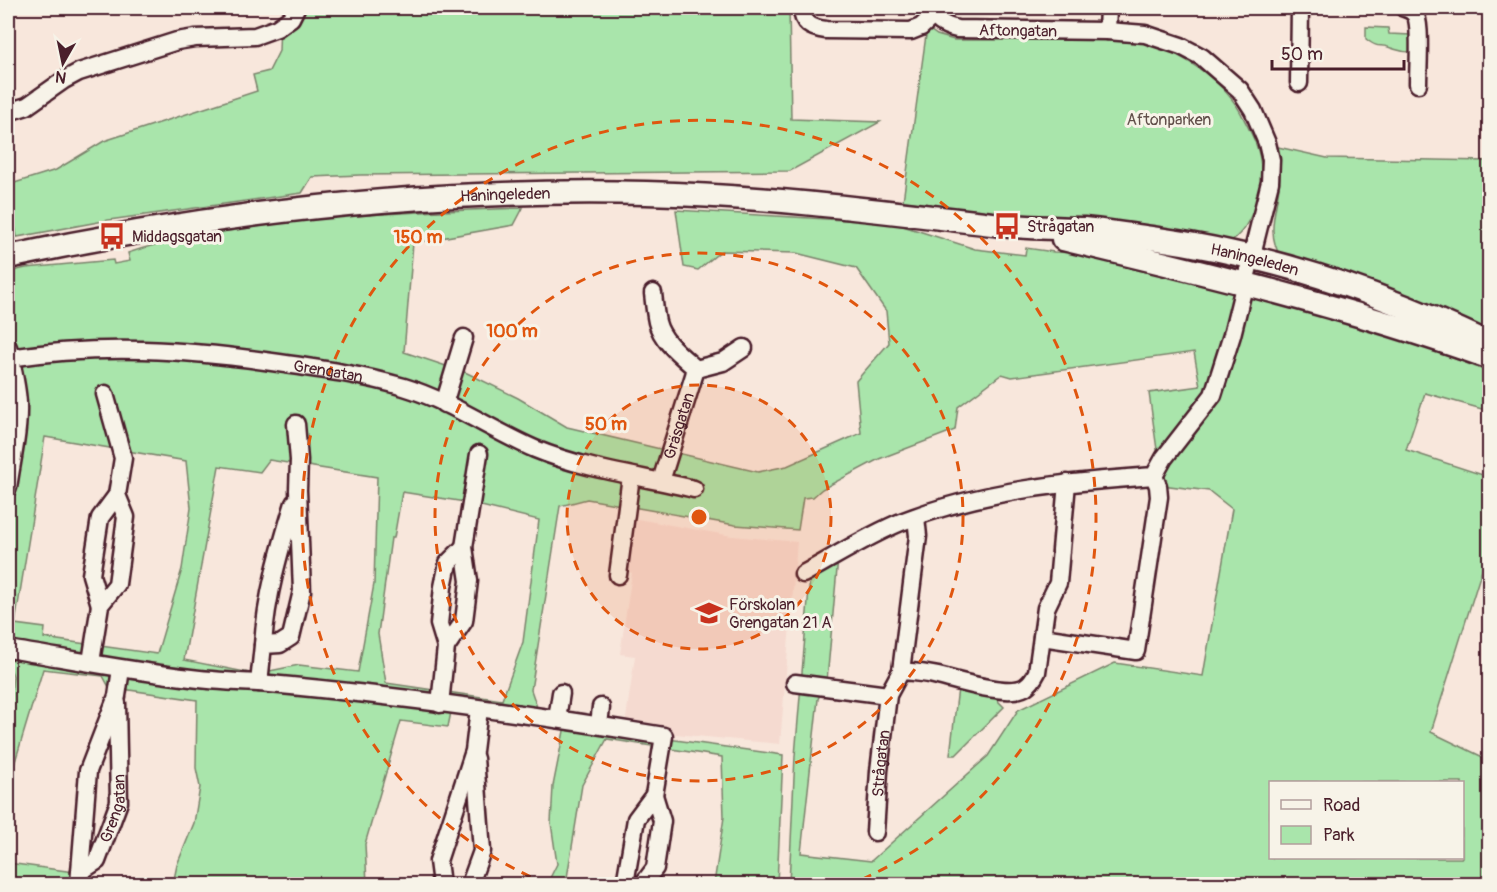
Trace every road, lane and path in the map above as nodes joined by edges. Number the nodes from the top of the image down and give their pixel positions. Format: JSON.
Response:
{"nodes":[{"id":1,"x":296,"y":8,"type":"edge"},
{"id":2,"x":802,"y":8,"type":"edge"},
{"id":3,"x":1108,"y":8,"type":"edge"},
{"id":4,"x":1300,"y":8,"type":"edge"},
{"id":5,"x":1404,"y":8,"type":"edge"},
{"id":6,"x":932,"y":12,"type":"edge"},
{"id":7,"x":1107,"y":31,"type":"junction"},
{"id":8,"x":1299,"y":83,"type":"dead end"},
{"id":9,"x":1418,"y":84,"type":"dead end"},
{"id":10,"x":8,"y":112,"type":"edge"},
{"id":11,"x":1007,"y":226,"type":"junction"},
{"id":12,"x":8,"y":257,"type":"edge"},
{"id":13,"x":1252,"y":258,"type":"junction"},
{"id":14,"x":1246,"y":284,"type":"junction"},
{"id":15,"x":653,"y":293,"type":"dead end"},
{"id":16,"x":464,"y":338,"type":"dead end"},
{"id":17,"x":1490,"y":344,"type":"edge"},
{"id":18,"x":744,"y":348,"type":"dead end"},
{"id":19,"x":8,"y":354,"type":"edge"},
{"id":20,"x":1490,"y":357,"type":"edge"},
{"id":21,"x":696,"y":369,"type":"junction"},
{"id":22,"x":105,"y":394,"type":"dead end"},
{"id":23,"x":444,"y":404,"type":"junction"},
{"id":24,"x":296,"y":424,"type":"dead end"},
{"id":25,"x":479,"y":454,"type":"dead end"},
{"id":26,"x":631,"y":476,"type":"junction"},
{"id":27,"x":1154,"y":476,"type":"junction"},
{"id":28,"x":661,"y":481,"type":"junction"},
{"id":29,"x":1068,"y":483,"type":"junction"},
{"id":30,"x":8,"y":488,"type":"edge"},
{"id":31,"x":694,"y":489,"type":"dead end"},
{"id":32,"x":298,"y":490,"type":"junction"},
{"id":33,"x":117,"y":495,"type":"junction"},
{"id":34,"x":916,"y":517,"type":"junction"},
{"id":35,"x":464,"y":547,"type":"junction"},
{"id":36,"x":618,"y":574,"type":"dead end"},
{"id":37,"x":803,"y":574,"type":"dead end"},
{"id":38,"x":100,"y":605,"type":"junction"},
{"id":39,"x":1042,"y":637,"type":"junction"},
{"id":40,"x":263,"y":645,"type":"junction"},
{"id":41,"x":446,"y":647,"type":"junction"},
{"id":42,"x":8,"y":649,"type":"edge"},
{"id":43,"x":91,"y":662,"type":"junction"},
{"id":44,"x":121,"y":669,"type":"junction"},
{"id":45,"x":901,"y":671,"type":"junction"},
{"id":46,"x":259,"y":683,"type":"junction"},
{"id":47,"x":795,"y":683,"type":"dead end"},
{"id":48,"x":561,"y":693,"type":"dead end"},
{"id":49,"x":888,"y":695,"type":"junction"},
{"id":50,"x":117,"y":696,"type":"junction"},
{"id":51,"x":440,"y":704,"type":"junction"},
{"id":52,"x":601,"y":707,"type":"dead end"},
{"id":53,"x":479,"y":709,"type":"junction"},
{"id":54,"x":557,"y":719,"type":"junction"},
{"id":55,"x":599,"y":725,"type":"junction"},
{"id":56,"x":474,"y":751,"type":"junction"},
{"id":57,"x":654,"y":795,"type":"junction"},
{"id":58,"x":875,"y":832,"type":"dead end"},
{"id":59,"x":79,"y":878,"type":"edge"},
{"id":60,"x":630,"y":882,"type":"edge"},
{"id":61,"x":441,"y":885,"type":"edge"},
{"id":62,"x":470,"y":885,"type":"edge"},
{"id":63,"x":643,"y":885,"type":"edge"}],
"edges":[{"from":1,"to":10,"type":"street"},
{"from":2,"to":6,"type":"street","name":"Aftongatan"},
{"from":3,"to":7,"type":"street"},
{"from":4,"to":8,"type":"street"},
{"from":5,"to":9,"type":"street"},
{"from":6,"to":7,"type":"street","name":"Aftongatan"},
{"from":7,"to":13,"type":"street","name":"Aftongatan"},
{"from":11,"to":12,"type":"main road","name":"Haningeleden"},
{"from":11,"to":13,"type":"main road","name":"Haningeleden"},
{"from":11,"to":14,"type":"main road","name":"Haningeleden"},
{"from":13,"to":14,"type":"street"},
{"from":13,"to":17,"type":"main road","name":"Haningeleden"},
{"from":14,"to":20,"type":"main road","name":"Haningeleden"},
{"from":14,"to":27,"type":"street"},
{"from":15,"to":21,"type":"street","name":"Gräsgatan"},
{"from":16,"to":23,"type":"street"},
{"from":18,"to":21,"type":"street","name":"Gräsgatan"},
{"from":19,"to":23,"type":"street","name":"Grengatan"},
{"from":19,"to":30,"type":"street","name":"Grengatan"},
{"from":21,"to":28,"type":"street","name":"Gräsgatan"},
{"from":22,"to":33,"type":"street"},
{"from":23,"to":26,"type":"street","name":"Grengatan"},
{"from":24,"to":32,"type":"street"},
{"from":25,"to":35,"type":"street"},
{"from":26,"to":28,"type":"street","name":"Grengatan"},
{"from":26,"to":36,"type":"street"},
{"from":27,"to":29,"type":"street"},
{"from":27,"to":39,"type":"street"},
{"from":28,"to":31,"type":"street","name":"Grengatan"},
{"from":29,"to":34,"type":"street"},
{"from":29,"to":39,"type":"street"},
{"from":32,"to":40,"type":"street"},
{"from":32,"to":40,"type":"street"},
{"from":33,"to":38,"type":"street"},
{"from":33,"to":38,"type":"street"},
{"from":34,"to":37,"type":"street"},
{"from":34,"to":45,"type":"street","name":"Strågatan"},
{"from":35,"to":41,"type":"street"},
{"from":35,"to":41,"type":"street"},
{"from":38,"to":43,"type":"street"},
{"from":39,"to":45,"type":"street"},
{"from":40,"to":46,"type":"street"},
{"from":41,"to":51,"type":"street"},
{"from":42,"to":43,"type":"street"},
{"from":43,"to":44,"type":"street"},
{"from":44,"to":46,"type":"street"},
{"from":44,"to":50,"type":"street","name":"Grengatan"},
{"from":45,"to":49,"type":"street","name":"Strågatan"},
{"from":46,"to":51,"type":"street"},
{"from":47,"to":49,"type":"street"},
{"from":48,"to":54,"type":"street"},
{"from":49,"to":58,"type":"street","name":"Strågatan"},
{"from":50,"to":59,"type":"street","name":"Grengatan"},
{"from":50,"to":59,"type":"street","name":"Grengatan"},
{"from":51,"to":53,"type":"street"},
{"from":52,"to":55,"type":"street"},
{"from":53,"to":54,"type":"street"},
{"from":53,"to":56,"type":"street"},
{"from":54,"to":55,"type":"street"},
{"from":55,"to":57,"type":"street"},
{"from":56,"to":61,"type":"street"},
{"from":56,"to":62,"type":"street"},
{"from":57,"to":60,"type":"street"},
{"from":57,"to":63,"type":"street"}]}
